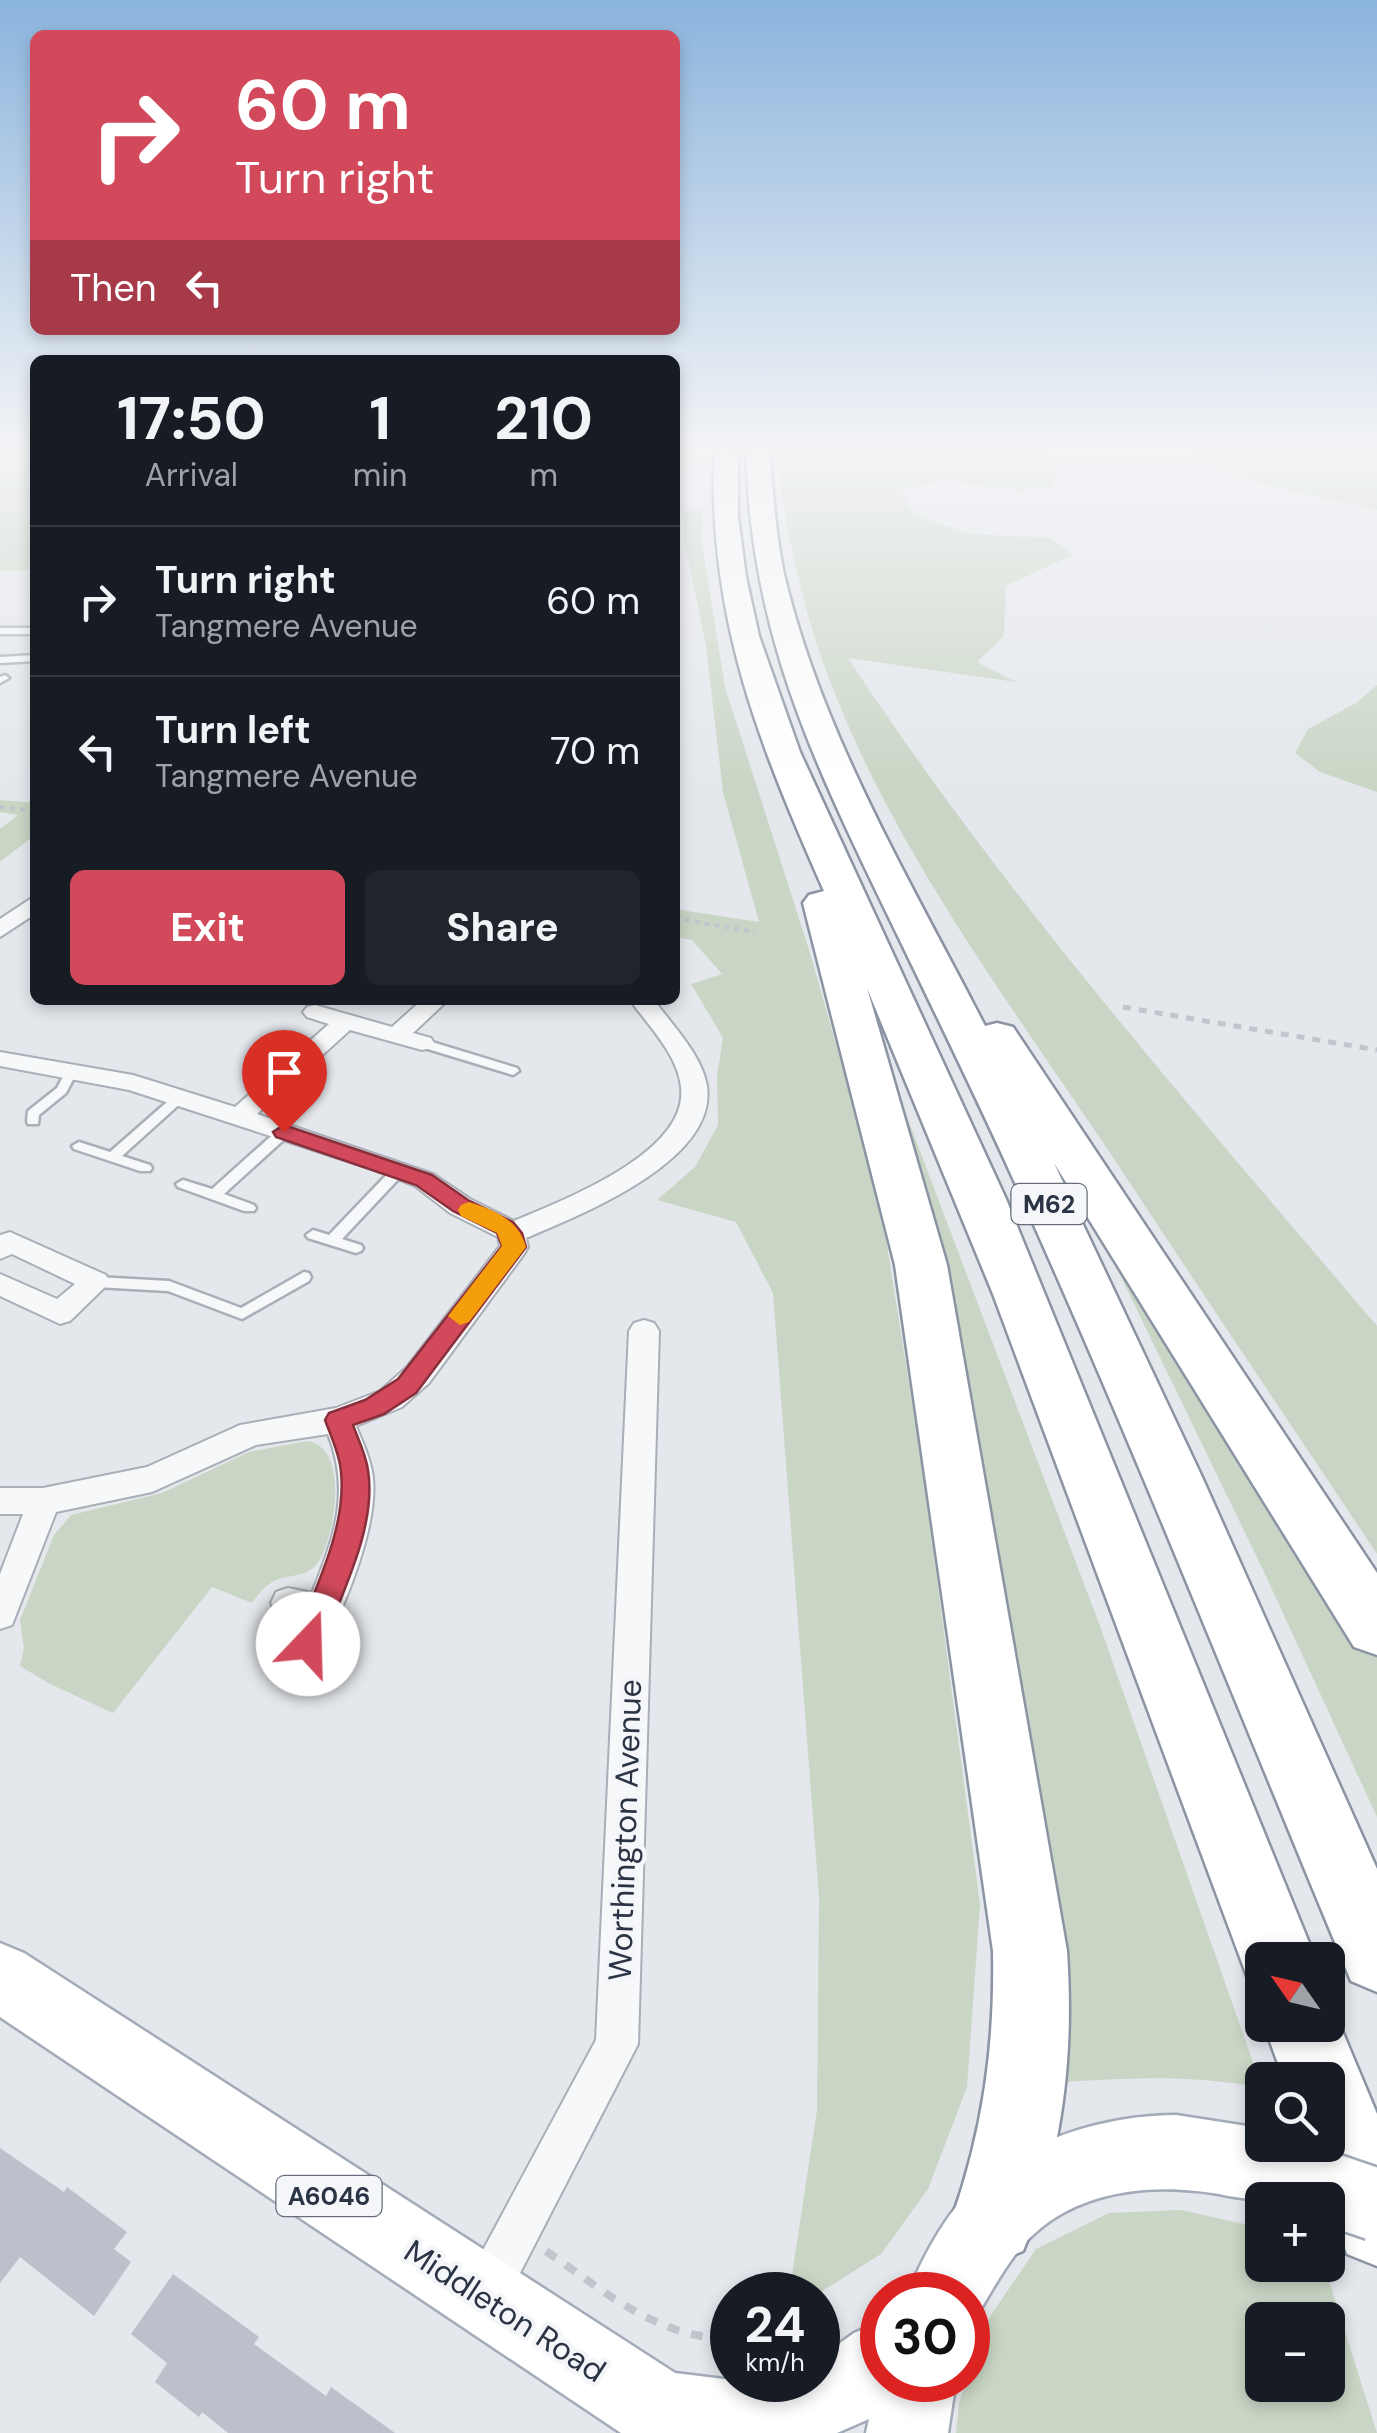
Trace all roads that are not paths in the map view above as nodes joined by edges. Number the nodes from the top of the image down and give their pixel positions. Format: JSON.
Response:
{"nodes":[{"id":1,"x":731,"y":559,"type":"edge"},
{"id":2,"x":768,"y":559,"type":"edge"},
{"id":3,"x":0,"y":631,"type":"edge"},
{"id":4,"x":30,"y":631,"type":"edge"},
{"id":5,"x":30,"y":658,"type":"edge"},
{"id":6,"x":0,"y":660,"type":"edge"},
{"id":7,"x":785,"y":764,"type":"junction"},
{"id":8,"x":862,"y":826,"type":"junction"},
{"id":9,"x":30,"y":906,"type":"edge"},
{"id":10,"x":0,"y":930,"type":"edge"},
{"id":11,"x":430,"y":1005,"type":"edge"},
{"id":12,"x":646,"y":1005,"type":"edge"},
{"id":13,"x":314,"y":1012,"type":"dead end"},
{"id":14,"x":346,"y":1020,"type":"junction"},
{"id":15,"x":397,"y":1035,"type":"junction"},
{"id":16,"x":422,"y":1043,"type":"joint"},
{"id":17,"x":0,"y":1059,"type":"edge"},
{"id":18,"x":72,"y":1070,"type":"junction"},
{"id":19,"x":513,"y":1071,"type":"dead end"},
{"id":20,"x":179,"y":1098,"type":"junction"},
{"id":21,"x":238,"y":1118,"type":"junction"},
{"id":22,"x":33,"y":1121,"type":"dead end"},
{"id":23,"x":284,"y":1132,"type":"junction"},
{"id":24,"x":78,"y":1146,"type":"dead end"},
{"id":25,"x":112,"y":1157,"type":"junction"},
{"id":26,"x":144,"y":1168,"type":"dead end"},
{"id":27,"x":400,"y":1169,"type":"junction"},
{"id":28,"x":184,"y":1184,"type":"dead end"},
{"id":29,"x":214,"y":1195,"type":"junction"},
{"id":30,"x":249,"y":1208,"type":"dead end"},
{"id":31,"x":511,"y":1233,"type":"junction"},
{"id":32,"x":313,"y":1235,"type":"dead end"},
{"id":33,"x":3,"y":1241,"type":"edge"},
{"id":34,"x":332,"y":1241,"type":"junction"},
{"id":35,"x":356,"y":1248,"type":"dead end"},
{"id":36,"x":304,"y":1277,"type":"dead end"},
{"id":37,"x":96,"y":1282,"type":"junction"},
{"id":38,"x":5,"y":1294,"type":"edge"},
{"id":39,"x":644,"y":1331,"type":"dead end"},
{"id":40,"x":338,"y":1420,"type":"junction"},
{"id":41,"x":0,"y":1501,"type":"edge"},
{"id":42,"x":43,"y":1502,"type":"junction"},
{"id":43,"x":0,"y":1614,"type":"edge"},
{"id":44,"x":1377,"y":1628,"type":"edge"},
{"id":45,"x":308,"y":1644,"type":"dead end"},
{"id":46,"x":1271,"y":1942,"type":"edge"},
{"id":47,"x":1377,"y":1955,"type":"edge"},
{"id":48,"x":0,"y":1977,"type":"edge"},
{"id":49,"x":1345,"y":2135,"type":"edge"},
{"id":50,"x":1377,"y":2205,"type":"edge"},
{"id":51,"x":993,"y":2221,"type":"junction"},
{"id":52,"x":1377,"y":2224,"type":"edge"},
{"id":53,"x":961,"y":2272,"type":"edge"},
{"id":54,"x":482,"y":2297,"type":"junction"},
{"id":55,"x":860,"y":2379,"type":"edge"},
{"id":56,"x":912,"y":2402,"type":"edge"},
{"id":57,"x":670,"y":2422,"type":"edge"},
{"id":58,"x":907,"y":2433,"type":"edge"}],
"edges":[{"from":1,"to":7,"type":"highway","number":"M62"},
{"from":2,"to":8,"type":"highway","number":"M62"},
{"from":3,"to":4,"type":"lane"},
{"from":5,"to":6,"type":"lane"},
{"from":7,"to":46,"type":"highway","number":"M62"},
{"from":7,"to":51,"type":"highway","number":"M62"},
{"from":8,"to":44,"type":"highway","number":"M62"},
{"from":8,"to":47,"type":"highway","number":"M62"},
{"from":9,"to":10,"type":"street"},
{"from":11,"to":15,"type":"street"},
{"from":12,"to":31,"type":"street"},
{"from":13,"to":14,"type":"street"},
{"from":14,"to":15,"type":"street"},
{"from":14,"to":21,"type":"street"},
{"from":15,"to":16,"type":"street"},
{"from":16,"to":19,"type":"lane"},
{"from":17,"to":18,"type":"street"},
{"from":18,"to":20,"type":"street"},
{"from":18,"to":22,"type":"lane"},
{"from":20,"to":21,"type":"street"},
{"from":20,"to":25,"type":"lane"},
{"from":21,"to":23,"type":"street"},
{"from":23,"to":27,"type":"street"},
{"from":23,"to":29,"type":"lane"},
{"from":24,"to":25,"type":"lane"},
{"from":25,"to":26,"type":"lane"},
{"from":27,"to":31,"type":"street"},
{"from":27,"to":34,"type":"lane"},
{"from":28,"to":29,"type":"lane"},
{"from":29,"to":30,"type":"lane"},
{"from":31,"to":40,"type":"street"},
{"from":32,"to":34,"type":"lane"},
{"from":33,"to":37,"type":"street"},
{"from":34,"to":35,"type":"lane"},
{"from":36,"to":37,"type":"lane"},
{"from":37,"to":38,"type":"street"},
{"from":39,"to":54,"type":"street","name":"Worthington Avenue"},
{"from":40,"to":42,"type":"street"},
{"from":40,"to":45,"type":"street"},
{"from":41,"to":42,"type":"street"},
{"from":42,"to":43,"type":"street"},
{"from":48,"to":54,"type":"main road","name":"Middleton Road","number":"A6046"},
{"from":49,"to":52,"type":"highway"},
{"from":50,"to":51,"type":"main road","bridge":true},
{"from":51,"to":53,"type":"main road"},
{"from":54,"to":57,"type":"main road","name":"Middleton Road","number":"A6046"},
{"from":55,"to":57,"type":"main road","name":"Middleton Road","number":"A6046"},
{"from":56,"to":58,"type":"main road"}]}
